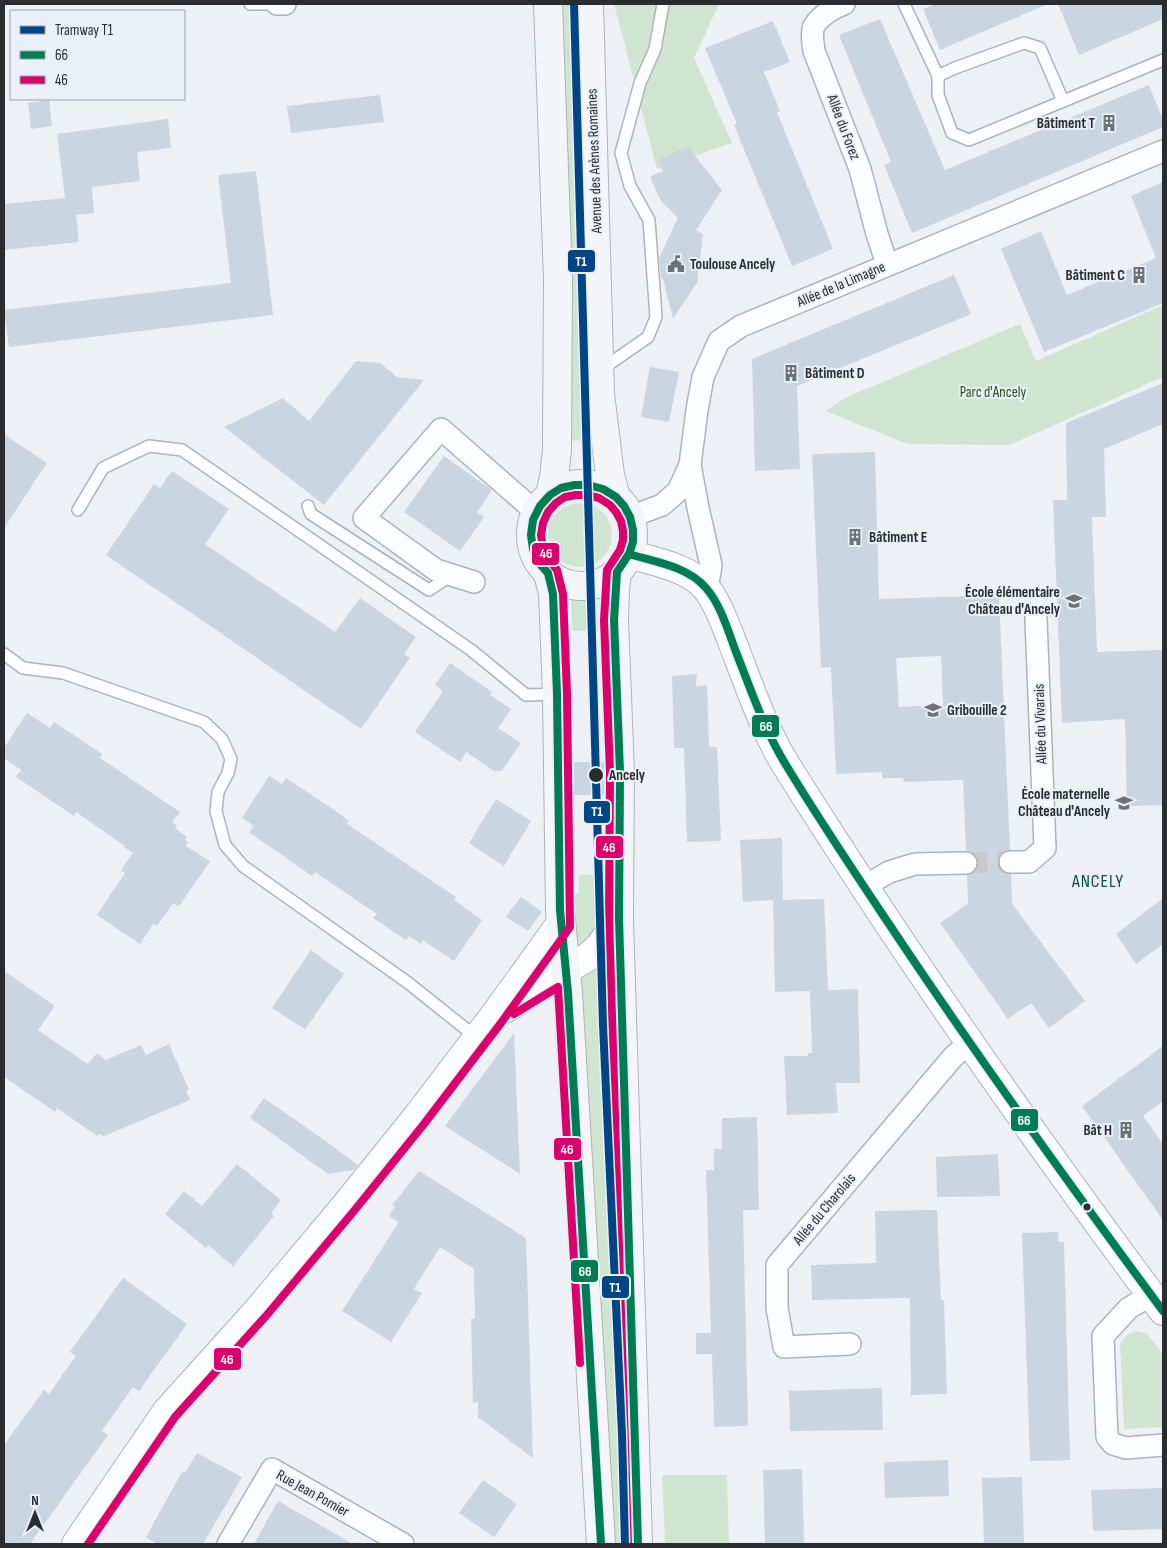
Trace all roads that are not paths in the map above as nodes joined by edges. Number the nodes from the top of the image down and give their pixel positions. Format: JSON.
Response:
{"nodes":[{"id":1,"x":250,"y":4,"type":"edge"},
{"id":2,"x":277,"y":4,"type":"edge"},
{"id":3,"x":285,"y":4,"type":"edge"},
{"id":4,"x":548,"y":4,"type":"edge"},
{"id":5,"x":589,"y":4,"type":"edge"},
{"id":6,"x":663,"y":4,"type":"edge"},
{"id":7,"x":844,"y":4,"type":"edge"},
{"id":8,"x":904,"y":4,"type":"edge"},
{"id":9,"x":1163,"y":60,"type":"edge"},
{"id":10,"x":938,"y":76,"type":"junction"},
{"id":11,"x":1064,"y":101,"type":"junction"},
{"id":12,"x":1163,"y":151,"type":"edge"},
{"id":13,"x":608,"y":152,"type":"junction"},
{"id":14,"x":887,"y":264,"type":"junction"},
{"id":15,"x":599,"y":371,"type":"junction"},
{"id":16,"x":690,"y":465,"type":"junction"},
{"id":17,"x":543,"y":504,"type":"junction"},
{"id":18,"x":308,"y":506,"type":"dead end"},
{"id":19,"x":623,"y":507,"type":"junction"},
{"id":20,"x":78,"y":510,"type":"dead end"},
{"id":21,"x":623,"y":563,"type":"junction"},
{"id":22,"x":548,"y":573,"type":"junction"},
{"id":23,"x":453,"y":574,"type":"junction"},
{"id":24,"x":474,"y":582,"type":"dead end"},
{"id":25,"x":707,"y":589,"type":"junction"},
{"id":26,"x":1036,"y":619,"type":"dead end"},
{"id":27,"x":4,"y":654,"type":"edge"},
{"id":28,"x":557,"y":694,"type":"junction"},
{"id":29,"x":1010,"y":862,"type":"tunnel mouth"},
{"id":30,"x":966,"y":863,"type":"tunnel mouth"},
{"id":31,"x":865,"y":886,"type":"junction"},
{"id":32,"x":619,"y":918,"type":"junction"},
{"id":33,"x":562,"y":923,"type":"junction"},
{"id":34,"x":567,"y":969,"type":"junction"},
{"id":35,"x":485,"y":1027,"type":"junction"},
{"id":36,"x":969,"y":1043,"type":"junction"},
{"id":37,"x":1157,"y":1303,"type":"edge"},
{"id":38,"x":850,"y":1344,"type":"dead end"},
{"id":39,"x":1163,"y":1445,"type":"edge"},
{"id":40,"x":76,"y":1544,"type":"edge"},
{"id":41,"x":228,"y":1544,"type":"edge"},
{"id":42,"x":403,"y":1544,"type":"edge"},
{"id":43,"x":600,"y":1544,"type":"edge"},
{"id":44,"x":638,"y":1544,"type":"edge"}],
"edges":[{"from":1,"to":2,"type":"lane"},
{"from":2,"to":3,"type":"street"},
{"from":4,"to":17,"type":"main road"},
{"from":5,"to":13,"type":"main road","name":"Avenue des Arènes Romaines"},
{"from":6,"to":13,"type":"lane"},
{"from":7,"to":14,"type":"street","name":"Allée du Forez"},
{"from":8,"to":10,"type":"lane"},
{"from":9,"to":11,"type":"lane"},
{"from":10,"to":11,"type":"lane"},
{"from":10,"to":11,"type":"lane"},
{"from":12,"to":14,"type":"street","name":"Allée de la Limagne"},
{"from":13,"to":15,"type":"main road","name":"Avenue des Arènes Romaines"},
{"from":13,"to":15,"type":"lane"},
{"from":14,"to":16,"type":"street","name":"Allée de la Limagne"},
{"from":15,"to":19,"type":"main road","name":"Avenue des Arènes Romaines"},
{"from":16,"to":19,"type":"street","name":"Allée de la Limagne"},
{"from":16,"to":25,"type":"street"},
{"from":17,"to":19,"type":"main road"},
{"from":17,"to":22,"type":"main road"},
{"from":17,"to":23,"type":"street"},
{"from":18,"to":23,"type":"lane"},
{"from":19,"to":21,"type":"main road"},
{"from":20,"to":28,"type":"lane"},
{"from":21,"to":22,"type":"main road"},
{"from":21,"to":25,"type":"street"},
{"from":21,"to":32,"type":"main road"},
{"from":22,"to":28,"type":"main road"},
{"from":23,"to":24,"type":"street"},
{"from":25,"to":31,"type":"street"},
{"from":26,"to":29,"type":"street","name":"Allée du Vivarais"},
{"from":27,"to":35,"type":"lane"},
{"from":28,"to":33,"type":"main road"},
{"from":30,"to":31,"type":"street"},
{"from":31,"to":36,"type":"street"},
{"from":32,"to":34,"type":"street"},
{"from":32,"to":44,"type":"main road"},
{"from":33,"to":34,"type":"main road"},
{"from":33,"to":35,"type":"street"},
{"from":34,"to":35,"type":"street"},
{"from":34,"to":43,"type":"main road"},
{"from":35,"to":40,"type":"street"},
{"from":36,"to":37,"type":"street"},
{"from":36,"to":38,"type":"street","name":"Allée du Charolais"},
{"from":37,"to":39,"type":"street"},
{"from":41,"to":42,"type":"street","name":"Rue Jean Pomier"}]}
